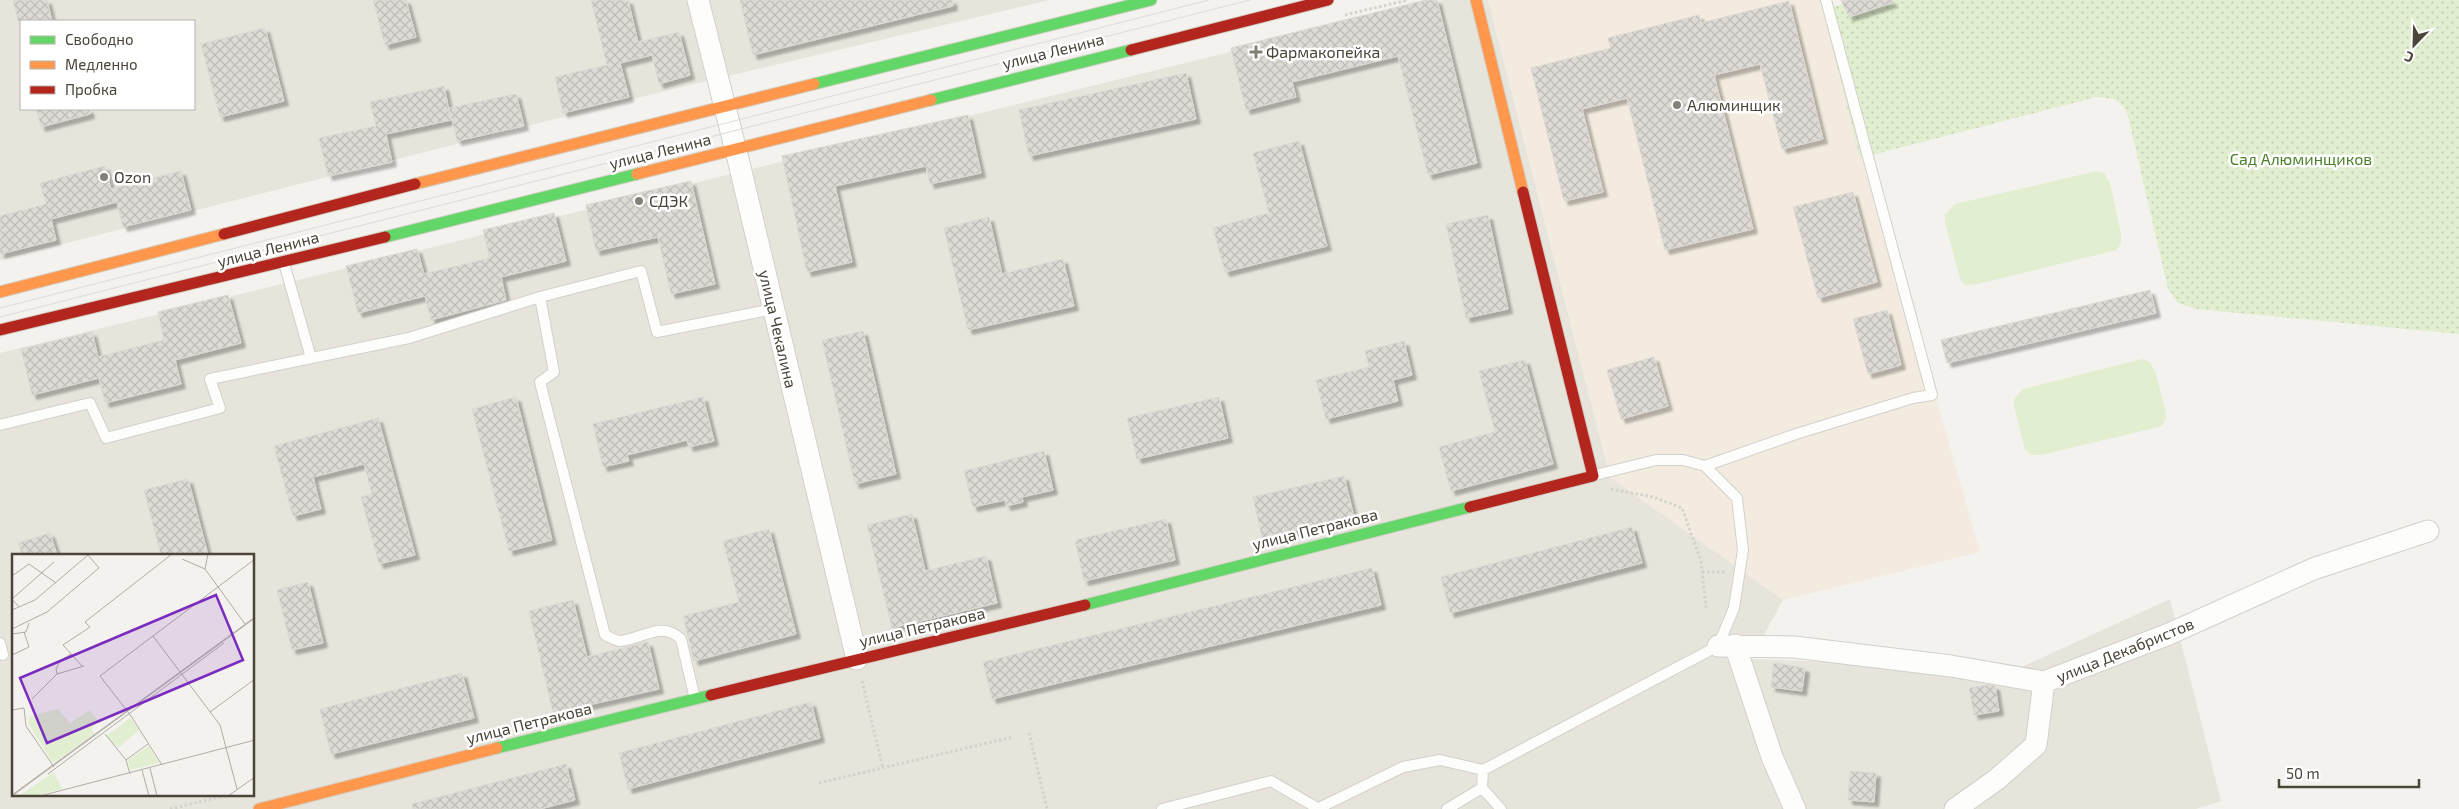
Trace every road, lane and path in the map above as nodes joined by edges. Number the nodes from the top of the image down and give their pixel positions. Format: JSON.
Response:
{"nodes":[{"id":1,"x":698,"y":0,"type":"edge"},
{"id":2,"x":1098,"y":0,"type":"edge"},
{"id":3,"x":1151,"y":0,"type":"edge"},
{"id":4,"x":1328,"y":0,"type":"edge"},
{"id":5,"x":1476,"y":0,"type":"edge"},
{"id":6,"x":1826,"y":0,"type":"edge"},
{"id":7,"x":1101,"y":12,"type":"junction"},
{"id":8,"x":725,"y":105,"type":"junction"},
{"id":9,"x":735,"y":148,"type":"junction"},
{"id":10,"x":284,"y":262,"type":"junction"},
{"id":11,"x":0,"y":292,"type":"edge"},
{"id":12,"x":540,"y":297,"type":"junction"},
{"id":13,"x":773,"y":309,"type":"junction"},
{"id":14,"x":0,"y":330,"type":"edge"},
{"id":15,"x":311,"y":358,"type":"junction"},
{"id":16,"x":0,"y":425,"type":"edge"},
{"id":17,"x":1705,"y":466,"type":"junction"},
{"id":18,"x":1593,"y":476,"type":"junction"},
{"id":19,"x":1606,"y":488,"type":"dead end"},
{"id":20,"x":2428,"y":531,"type":"dead end"},
{"id":21,"x":1702,"y":572,"type":"junction"},
{"id":22,"x":1739,"y":572,"type":"junction"},
{"id":23,"x":1706,"y":608,"type":"dead end"},
{"id":24,"x":0,"y":643,"type":"edge"},
{"id":25,"x":1727,"y":645,"type":"junction"},
{"id":26,"x":3,"y":655,"type":"dead end"},
{"id":27,"x":857,"y":659,"type":"junction"},
{"id":28,"x":2044,"y":682,"type":"junction"},
{"id":29,"x":695,"y":700,"type":"junction"},
{"id":30,"x":1029,"y":733,"type":"dead end"},
{"id":31,"x":1013,"y":737,"type":"dead end"},
{"id":32,"x":883,"y":768,"type":"junction"},
{"id":33,"x":1483,"y":770,"type":"junction"},
{"id":34,"x":819,"y":783,"type":"dead end"},
{"id":35,"x":1482,"y":788,"type":"junction"},
{"id":36,"x":224,"y":796,"type":"edge"},
{"id":37,"x":170,"y":809,"type":"edge"},
{"id":38,"x":259,"y":809,"type":"edge"},
{"id":39,"x":1047,"y":809,"type":"edge"},
{"id":40,"x":1162,"y":809,"type":"edge"},
{"id":41,"x":1319,"y":809,"type":"edge"},
{"id":42,"x":1448,"y":809,"type":"edge"},
{"id":43,"x":1502,"y":809,"type":"edge"},
{"id":44,"x":1795,"y":809,"type":"edge"},
{"id":45,"x":1955,"y":809,"type":"edge"}],
"edges":[{"from":1,"to":8,"type":"street","name":"улица Чекалина"},
{"from":2,"to":7,"type":"lane"},
{"from":3,"to":7,"type":"main road","name":"улица Ленина"},
{"from":4,"to":9,"type":"main road","name":"улица Ленина"},
{"from":5,"to":18,"type":"main road"},
{"from":6,"to":17,"type":"lane"},
{"from":7,"to":8,"type":"main road","name":"улица Ленина"},
{"from":8,"to":9,"type":"street","name":"улица Чекалина"},
{"from":8,"to":11,"type":"main road","name":"улица Ленина"},
{"from":9,"to":10,"type":"main road","name":"улица Ленина"},
{"from":9,"to":13,"type":"street","name":"улица Чекалина"},
{"from":10,"to":14,"type":"main road","name":"улица Ленина"},
{"from":10,"to":15,"type":"lane"},
{"from":12,"to":13,"type":"lane"},
{"from":12,"to":15,"type":"lane"},
{"from":12,"to":29,"type":"lane"},
{"from":13,"to":27,"type":"street","name":"улица Чекалина"},
{"from":15,"to":16,"type":"lane"},
{"from":17,"to":18,"type":"lane"},
{"from":17,"to":22,"type":"lane"},
{"from":18,"to":27,"type":"main road","name":"улица Петракова"},
{"from":19,"to":21,"type":"path"},
{"from":20,"to":28,"type":"street","name":"улица Декабристов"},
{"from":21,"to":22,"type":"path"},
{"from":21,"to":23,"type":"path"},
{"from":22,"to":25,"type":"lane"},
{"from":24,"to":26,"type":"lane"},
{"from":25,"to":28,"type":"street","name":"улица Декабристов"},
{"from":25,"to":33,"type":"lane"},
{"from":25,"to":44,"type":"street"},
{"from":27,"to":29,"type":"main road","name":"улица Петракова"},
{"from":27,"to":32,"type":"path"},
{"from":28,"to":45,"type":"street"},
{"from":29,"to":38,"type":"main road","name":"улица Петракова"},
{"from":30,"to":39,"type":"path"},
{"from":31,"to":32,"type":"path"},
{"from":32,"to":34,"type":"path"},
{"from":33,"to":35,"type":"lane"},
{"from":33,"to":41,"type":"lane"},
{"from":35,"to":42,"type":"lane"},
{"from":35,"to":43,"type":"lane"},
{"from":36,"to":37,"type":"path"},
{"from":40,"to":41,"type":"lane"}]}
